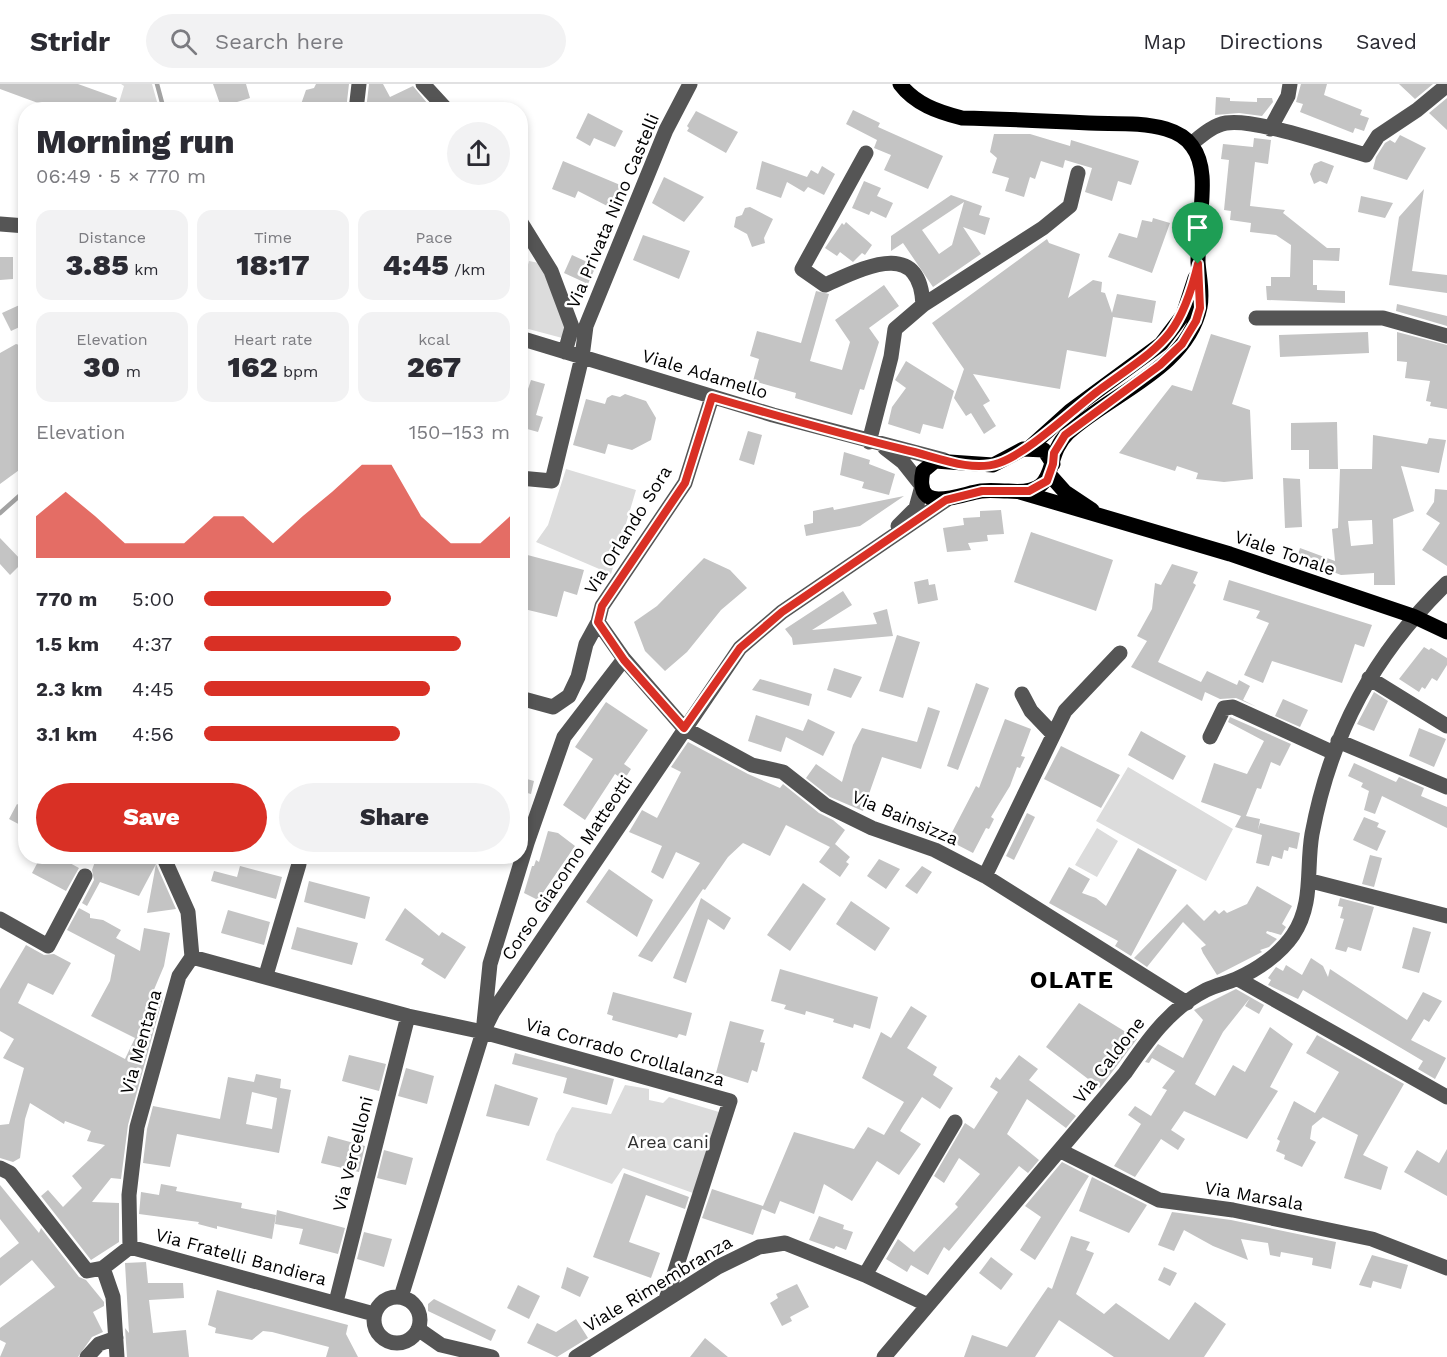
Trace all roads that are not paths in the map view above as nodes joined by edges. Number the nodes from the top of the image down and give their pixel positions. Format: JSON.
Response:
{"nodes":[{"id":1,"x":358,"y":84,"type":"edge"},
{"id":2,"x":423,"y":84,"type":"edge"},
{"id":3,"x":690,"y":84,"type":"edge"},
{"id":4,"x":900,"y":84,"type":"edge"},
{"id":5,"x":1290,"y":84,"type":"edge"},
{"id":6,"x":1446,"y":86,"type":"edge"},
{"id":7,"x":357,"y":102,"type":"edge"},
{"id":8,"x":440,"y":102,"type":"edge"},
{"id":9,"x":1270,"y":129,"type":"junction"},
{"id":10,"x":1191,"y":144,"type":"junction"},
{"id":11,"x":866,"y":153,"type":"dead end"},
{"id":12,"x":1078,"y":173,"type":"dead end"},
{"id":13,"x":0,"y":224,"type":"edge"},
{"id":14,"x":18,"y":225,"type":"edge"},
{"id":15,"x":528,"y":234,"type":"edge"},
{"id":16,"x":1198,"y":264,"type":"junction"},
{"id":17,"x":923,"y":306,"type":"junction"},
{"id":18,"x":1256,"y":318,"type":"dead end"},
{"id":19,"x":1447,"y":336,"type":"edge"},
{"id":20,"x":528,"y":340,"type":"edge"},
{"id":21,"x":565,"y":352,"type":"junction"},
{"id":22,"x":582,"y":357,"type":"junction"},
{"id":23,"x":712,"y":397,"type":"junction"},
{"id":24,"x":873,"y":443,"type":"junction"},
{"id":25,"x":1029,"y":447,"type":"junction"},
{"id":26,"x":944,"y":460,"type":"junction"},
{"id":27,"x":1051,"y":469,"type":"junction"},
{"id":28,"x":528,"y":479,"type":"edge"},
{"id":29,"x":922,"y":486,"type":"junction"},
{"id":30,"x":1019,"y":492,"type":"junction"},
{"id":31,"x":946,"y":500,"type":"junction"},
{"id":32,"x":1108,"y":518,"type":"junction"},
{"id":33,"x":887,"y":541,"type":"junction"},
{"id":34,"x":1447,"y":583,"type":"edge"},
{"id":35,"x":1413,"y":616,"type":"junction"},
{"id":36,"x":598,"y":622,"type":"junction"},
{"id":37,"x":1447,"y":632,"type":"edge"},
{"id":38,"x":1120,"y":653,"type":"dead end"},
{"id":39,"x":624,"y":660,"type":"junction"},
{"id":40,"x":1369,"y":678,"type":"junction"},
{"id":41,"x":1022,"y":694,"type":"dead end"},
{"id":42,"x":528,"y":700,"type":"edge"},
{"id":43,"x":1447,"y":726,"type":"edge"},
{"id":44,"x":684,"y":728,"type":"junction"},
{"id":45,"x":1052,"y":733,"type":"junction"},
{"id":46,"x":1210,"y":737,"type":"dead end"},
{"id":47,"x":1336,"y":747,"type":"junction"},
{"id":48,"x":1447,"y":787,"type":"edge"},
{"id":49,"x":528,"y":840,"type":"edge"},
{"id":50,"x":167,"y":864,"type":"edge"},
{"id":51,"x":299,"y":864,"type":"dead end"},
{"id":52,"x":521,"y":864,"type":"edge"},
{"id":53,"x":85,"y":876,"type":"dead end"},
{"id":54,"x":985,"y":876,"type":"junction"},
{"id":55,"x":1311,"y":881,"type":"junction"},
{"id":56,"x":1447,"y":916,"type":"edge"},
{"id":57,"x":0,"y":919,"type":"edge"},
{"id":58,"x":192,"y":957,"type":"junction"},
{"id":59,"x":266,"y":975,"type":"junction"},
{"id":60,"x":1238,"y":979,"type":"junction"},
{"id":61,"x":1187,"y":1003,"type":"junction"},
{"id":62,"x":408,"y":1016,"type":"junction"},
{"id":63,"x":483,"y":1032,"type":"junction"},
{"id":64,"x":1447,"y":1097,"type":"edge"},
{"id":65,"x":955,"y":1122,"type":"dead end"},
{"id":66,"x":1061,"y":1150,"type":"junction"},
{"id":67,"x":0,"y":1168,"type":"edge"},
{"id":68,"x":130,"y":1247,"type":"junction"},
{"id":69,"x":103,"y":1268,"type":"junction"},
{"id":70,"x":1447,"y":1268,"type":"edge"},
{"id":71,"x":865,"y":1275,"type":"junction"},
{"id":72,"x":401,"y":1297,"type":"junction"},
{"id":73,"x":666,"y":1299,"type":"junction"},
{"id":74,"x":336,"y":1302,"type":"junction"},
{"id":75,"x":928,"y":1305,"type":"junction"},
{"id":76,"x":374,"y":1314,"type":"junction"},
{"id":77,"x":418,"y":1329,"type":"junction"},
{"id":78,"x":116,"y":1338,"type":"junction"},
{"id":79,"x":391,"y":1342,"type":"junction"},
{"id":80,"x":87,"y":1357,"type":"edge"},
{"id":81,"x":117,"y":1357,"type":"edge"},
{"id":82,"x":384,"y":1357,"type":"edge"},
{"id":83,"x":492,"y":1357,"type":"edge"},
{"id":84,"x":576,"y":1357,"type":"edge"},
{"id":85,"x":885,"y":1357,"type":"edge"}],
"edges":[{"from":1,"to":7,"type":"street"},
{"from":2,"to":8,"type":"street"},
{"from":3,"to":22,"type":"street","name":"Via Privata Nino Castelli"},
{"from":4,"to":10,"type":"main road"},
{"from":5,"to":9,"type":"street"},
{"from":6,"to":9,"type":"street"},
{"from":9,"to":10,"type":"street"},
{"from":10,"to":16,"type":"main road"},
{"from":11,"to":17,"type":"street"},
{"from":12,"to":17,"type":"street"},
{"from":13,"to":14,"type":"street"},
{"from":15,"to":21,"type":"street"},
{"from":16,"to":25,"type":"main road"},
{"from":16,"to":27,"type":"main road"},
{"from":17,"to":24,"type":"street"},
{"from":18,"to":19,"type":"street"},
{"from":20,"to":21,"type":"street","name":"Viale Adamello"},
{"from":21,"to":22,"type":"street","name":"Viale Adamello"},
{"from":22,"to":23,"type":"street","name":"Viale Adamello"},
{"from":22,"to":28,"type":"street","name":"Via Privata Nino Castelli"},
{"from":23,"to":24,"type":"street","name":"Viale Adamello"},
{"from":23,"to":36,"type":"street","name":"Via Orlando Sora"},
{"from":24,"to":26,"type":"street","name":"Viale Adamello"},
{"from":24,"to":29,"type":"street","name":"Viale Adamello"},
{"from":25,"to":26,"type":"main road"},
{"from":25,"to":27,"type":"main road","name":"Viale Tonale"},
{"from":26,"to":29,"type":"main road"},
{"from":27,"to":30,"type":"main road"},
{"from":27,"to":32,"type":"main road","name":"Viale Tonale"},
{"from":29,"to":31,"type":"main road"},
{"from":29,"to":33,"type":"street","name":"Corso Giacomo Matteotti"},
{"from":30,"to":31,"type":"main road"},
{"from":30,"to":32,"type":"main road","name":"Viale Tonale"},
{"from":31,"to":33,"type":"street","name":"Corso Giacomo Matteotti"},
{"from":32,"to":35,"type":"main road","name":"Viale Tonale"},
{"from":33,"to":44,"type":"street","name":"Corso Giacomo Matteotti"},
{"from":34,"to":35,"type":"street","name":"Via Caldone"},
{"from":35,"to":37,"type":"main road","name":"Viale Tonale"},
{"from":35,"to":40,"type":"street","name":"Via Caldone"},
{"from":36,"to":39,"type":"street","name":"Via Orlando Sora"},
{"from":36,"to":42,"type":"street"},
{"from":38,"to":45,"type":"street"},
{"from":39,"to":44,"type":"street","name":"Via Orlando Sora"},
{"from":39,"to":49,"type":"street"},
{"from":40,"to":43,"type":"street"},
{"from":40,"to":47,"type":"street","name":"Via Caldone"},
{"from":41,"to":45,"type":"street"},
{"from":44,"to":54,"type":"street","name":"Via Bainsizza"},
{"from":44,"to":63,"type":"street","name":"Corso Giacomo Matteotti"},
{"from":45,"to":54,"type":"street"},
{"from":46,"to":47,"type":"street"},
{"from":47,"to":48,"type":"street"},
{"from":47,"to":55,"type":"street","name":"Via Caldone"},
{"from":50,"to":58,"type":"street"},
{"from":51,"to":59,"type":"street"},
{"from":52,"to":63,"type":"street"},
{"from":53,"to":57,"type":"street"},
{"from":54,"to":61,"type":"street","name":"Via Bainsizza"},
{"from":55,"to":56,"type":"street"},
{"from":55,"to":60,"type":"street","name":"Via Caldone"},
{"from":58,"to":59,"type":"street"},
{"from":58,"to":68,"type":"street","name":"Via Mentana"},
{"from":59,"to":62,"type":"street"},
{"from":60,"to":61,"type":"street","name":"Via Caldone"},
{"from":60,"to":64,"type":"street"},
{"from":61,"to":66,"type":"street","name":"Via Caldone"},
{"from":62,"to":63,"type":"street"},
{"from":62,"to":74,"type":"street","name":"Via Vercelloni"},
{"from":63,"to":72,"type":"street","name":"Corso Giacomo Matteotti"},
{"from":63,"to":73,"type":"street","name":"Via Corrado Crollalanza"},
{"from":65,"to":71,"type":"street"},
{"from":66,"to":70,"type":"street","name":"Via Marsala"},
{"from":66,"to":75,"type":"street","name":"Via Caldone"},
{"from":67,"to":69,"type":"street"},
{"from":68,"to":69,"type":"street","name":"Via Fratelli Bandiera"},
{"from":68,"to":74,"type":"street","name":"Via Fratelli Bandiera"},
{"from":69,"to":78,"type":"street"},
{"from":71,"to":73,"type":"street","name":"Viale Rimembranza"},
{"from":71,"to":75,"type":"street","name":"Viale Rimembranza"},
{"from":72,"to":76,"type":"street"},
{"from":72,"to":77,"type":"street"},
{"from":73,"to":84,"type":"street","name":"Viale Rimembranza"},
{"from":74,"to":76,"type":"street","name":"Via Fratelli Bandiera"},
{"from":75,"to":85,"type":"street","name":"Via Caldone"},
{"from":76,"to":79,"type":"street"},
{"from":77,"to":79,"type":"street"},
{"from":77,"to":83,"type":"street"},
{"from":78,"to":80,"type":"street"},
{"from":78,"to":81,"type":"street"},
{"from":79,"to":82,"type":"street"}]}
